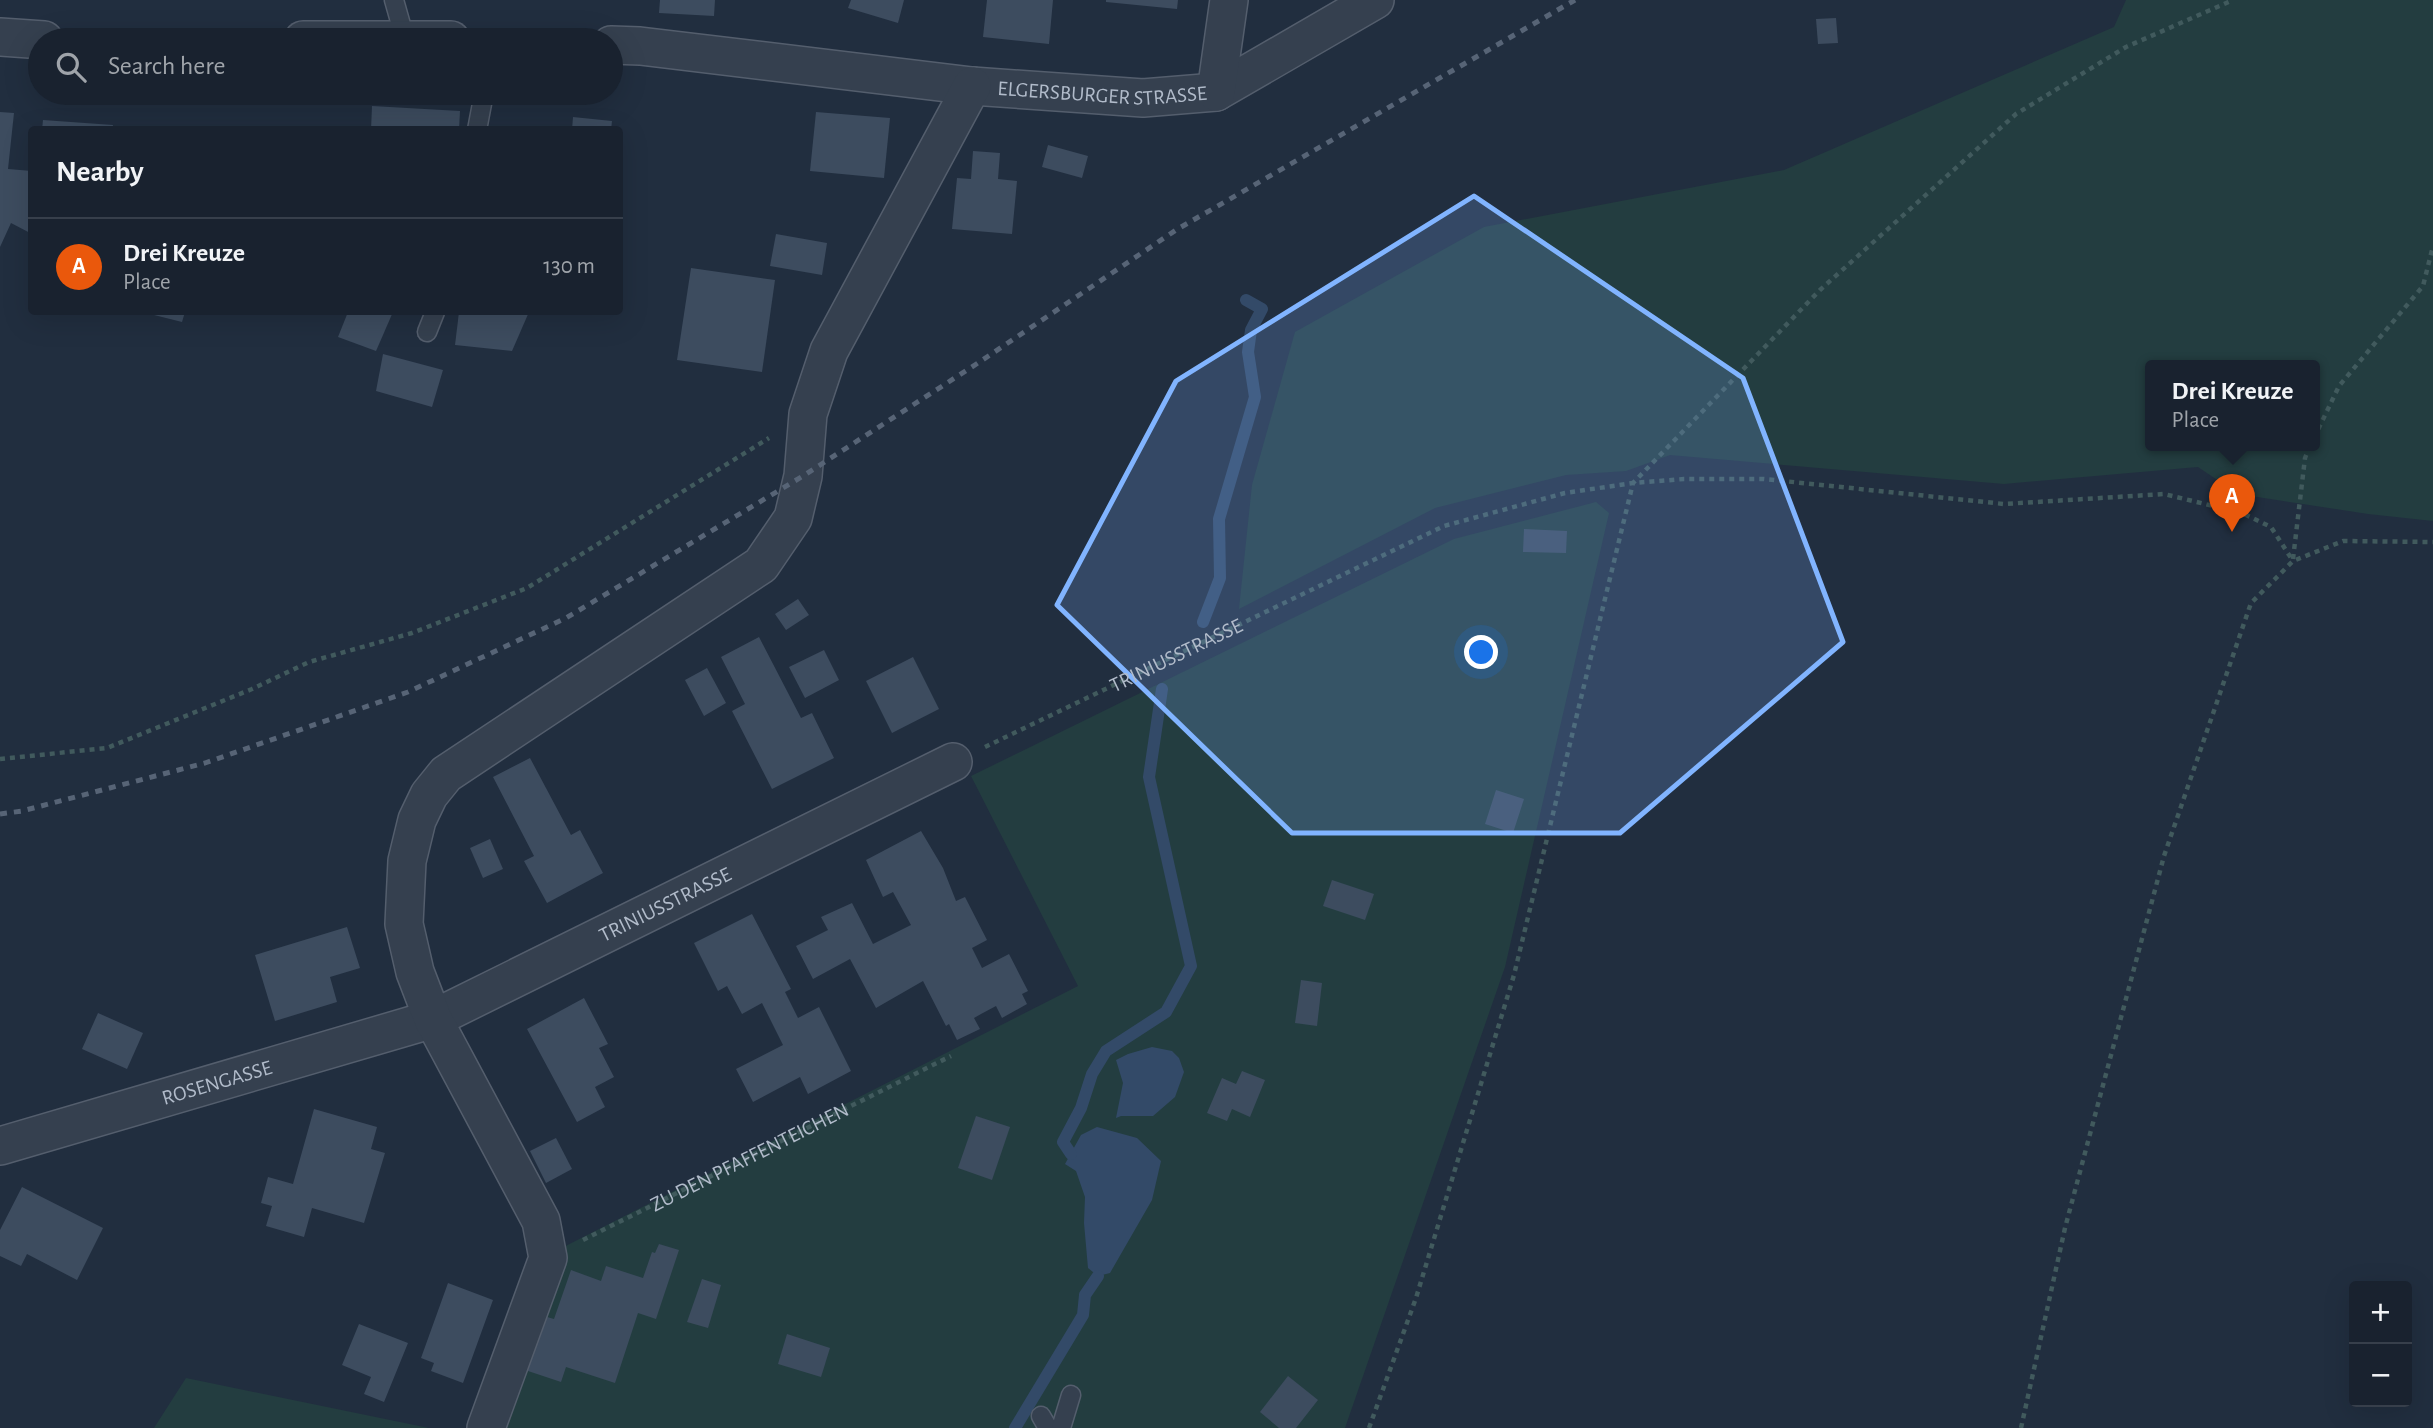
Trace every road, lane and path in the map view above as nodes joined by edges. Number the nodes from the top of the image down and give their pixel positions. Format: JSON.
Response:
{"nodes":[{"id":1,"x":394,"y":0,"type":"edge"},
{"id":2,"x":1229,"y":0,"type":"edge"},
{"id":3,"x":1375,"y":0,"type":"edge"},
{"id":4,"x":2233,"y":0,"type":"edge"},
{"id":5,"x":402,"y":28,"type":"edge"},
{"id":6,"x":0,"y":37,"type":"edge"},
{"id":7,"x":28,"y":39,"type":"edge"},
{"id":8,"x":623,"y":45,"type":"edge"},
{"id":9,"x":972,"y":86,"type":"junction"},
{"id":10,"x":1216,"y":92,"type":"junction"},
{"id":11,"x":482,"y":105,"type":"edge"},
{"id":12,"x":478,"y":126,"type":"edge"},
{"id":13,"x":2433,"y":246,"type":"edge"},
{"id":14,"x":434,"y":315,"type":"edge"},
{"id":15,"x":427,"y":332,"type":"dead end"},
{"id":16,"x":808,"y":414,"type":"junction"},
{"id":17,"x":2320,"y":426,"type":"edge"},
{"id":18,"x":2308,"y":451,"type":"edge"},
{"id":19,"x":1633,"y":483,"type":"junction"},
{"id":20,"x":2433,"y":542,"type":"edge"},
{"id":21,"x":2293,"y":561,"type":"junction"},
{"id":22,"x":0,"y":759,"type":"edge"},
{"id":23,"x":953,"y":762,"type":"joint"},
{"id":24,"x":433,"y":1019,"type":"junction"},
{"id":25,"x":951,"y":1056,"type":"dead end"},
{"id":26,"x":0,"y":1146,"type":"edge"},
{"id":27,"x":548,"y":1258,"type":"junction"},
{"id":28,"x":1071,"y":1395,"type":"dead end"},
{"id":29,"x":486,"y":1428,"type":"edge"},
{"id":30,"x":1061,"y":1428,"type":"edge"},
{"id":31,"x":1369,"y":1428,"type":"edge"},
{"id":32,"x":2021,"y":1428,"type":"edge"}],
"edges":[{"from":1,"to":5,"type":"lane"},
{"from":2,"to":10,"type":"street"},
{"from":3,"to":10,"type":"street","name":"ELGERSBURGER STRASSE"},
{"from":4,"to":19,"type":"path"},
{"from":6,"to":7,"type":"street"},
{"from":8,"to":9,"type":"street","name":"ELGERSBURGER STRASSE"},
{"from":9,"to":10,"type":"street","name":"ELGERSBURGER STRASSE"},
{"from":9,"to":16,"type":"street","name":"ELGERSBURGER STRASSE"},
{"from":11,"to":12,"type":"lane"},
{"from":13,"to":17,"type":"path"},
{"from":14,"to":15,"type":"lane"},
{"from":16,"to":22,"type":"path"},
{"from":16,"to":24,"type":"street"},
{"from":18,"to":21,"type":"path"},
{"from":19,"to":21,"type":"path","name":"TRINIUSSTRASSE"},
{"from":19,"to":23,"type":"path","name":"TRINIUSSTRASSE"},
{"from":19,"to":31,"type":"path"},
{"from":20,"to":21,"type":"path"},
{"from":21,"to":32,"type":"path"},
{"from":23,"to":24,"type":"street","name":"TRINIUSSTRASSE"},
{"from":24,"to":26,"type":"street","name":"ROSENGASSE"},
{"from":24,"to":27,"type":"street"},
{"from":25,"to":27,"type":"path","name":"ZU DEN PFAFFENTEICHEN"},
{"from":27,"to":29,"type":"street"},
{"from":28,"to":30,"type":"lane"}]}
